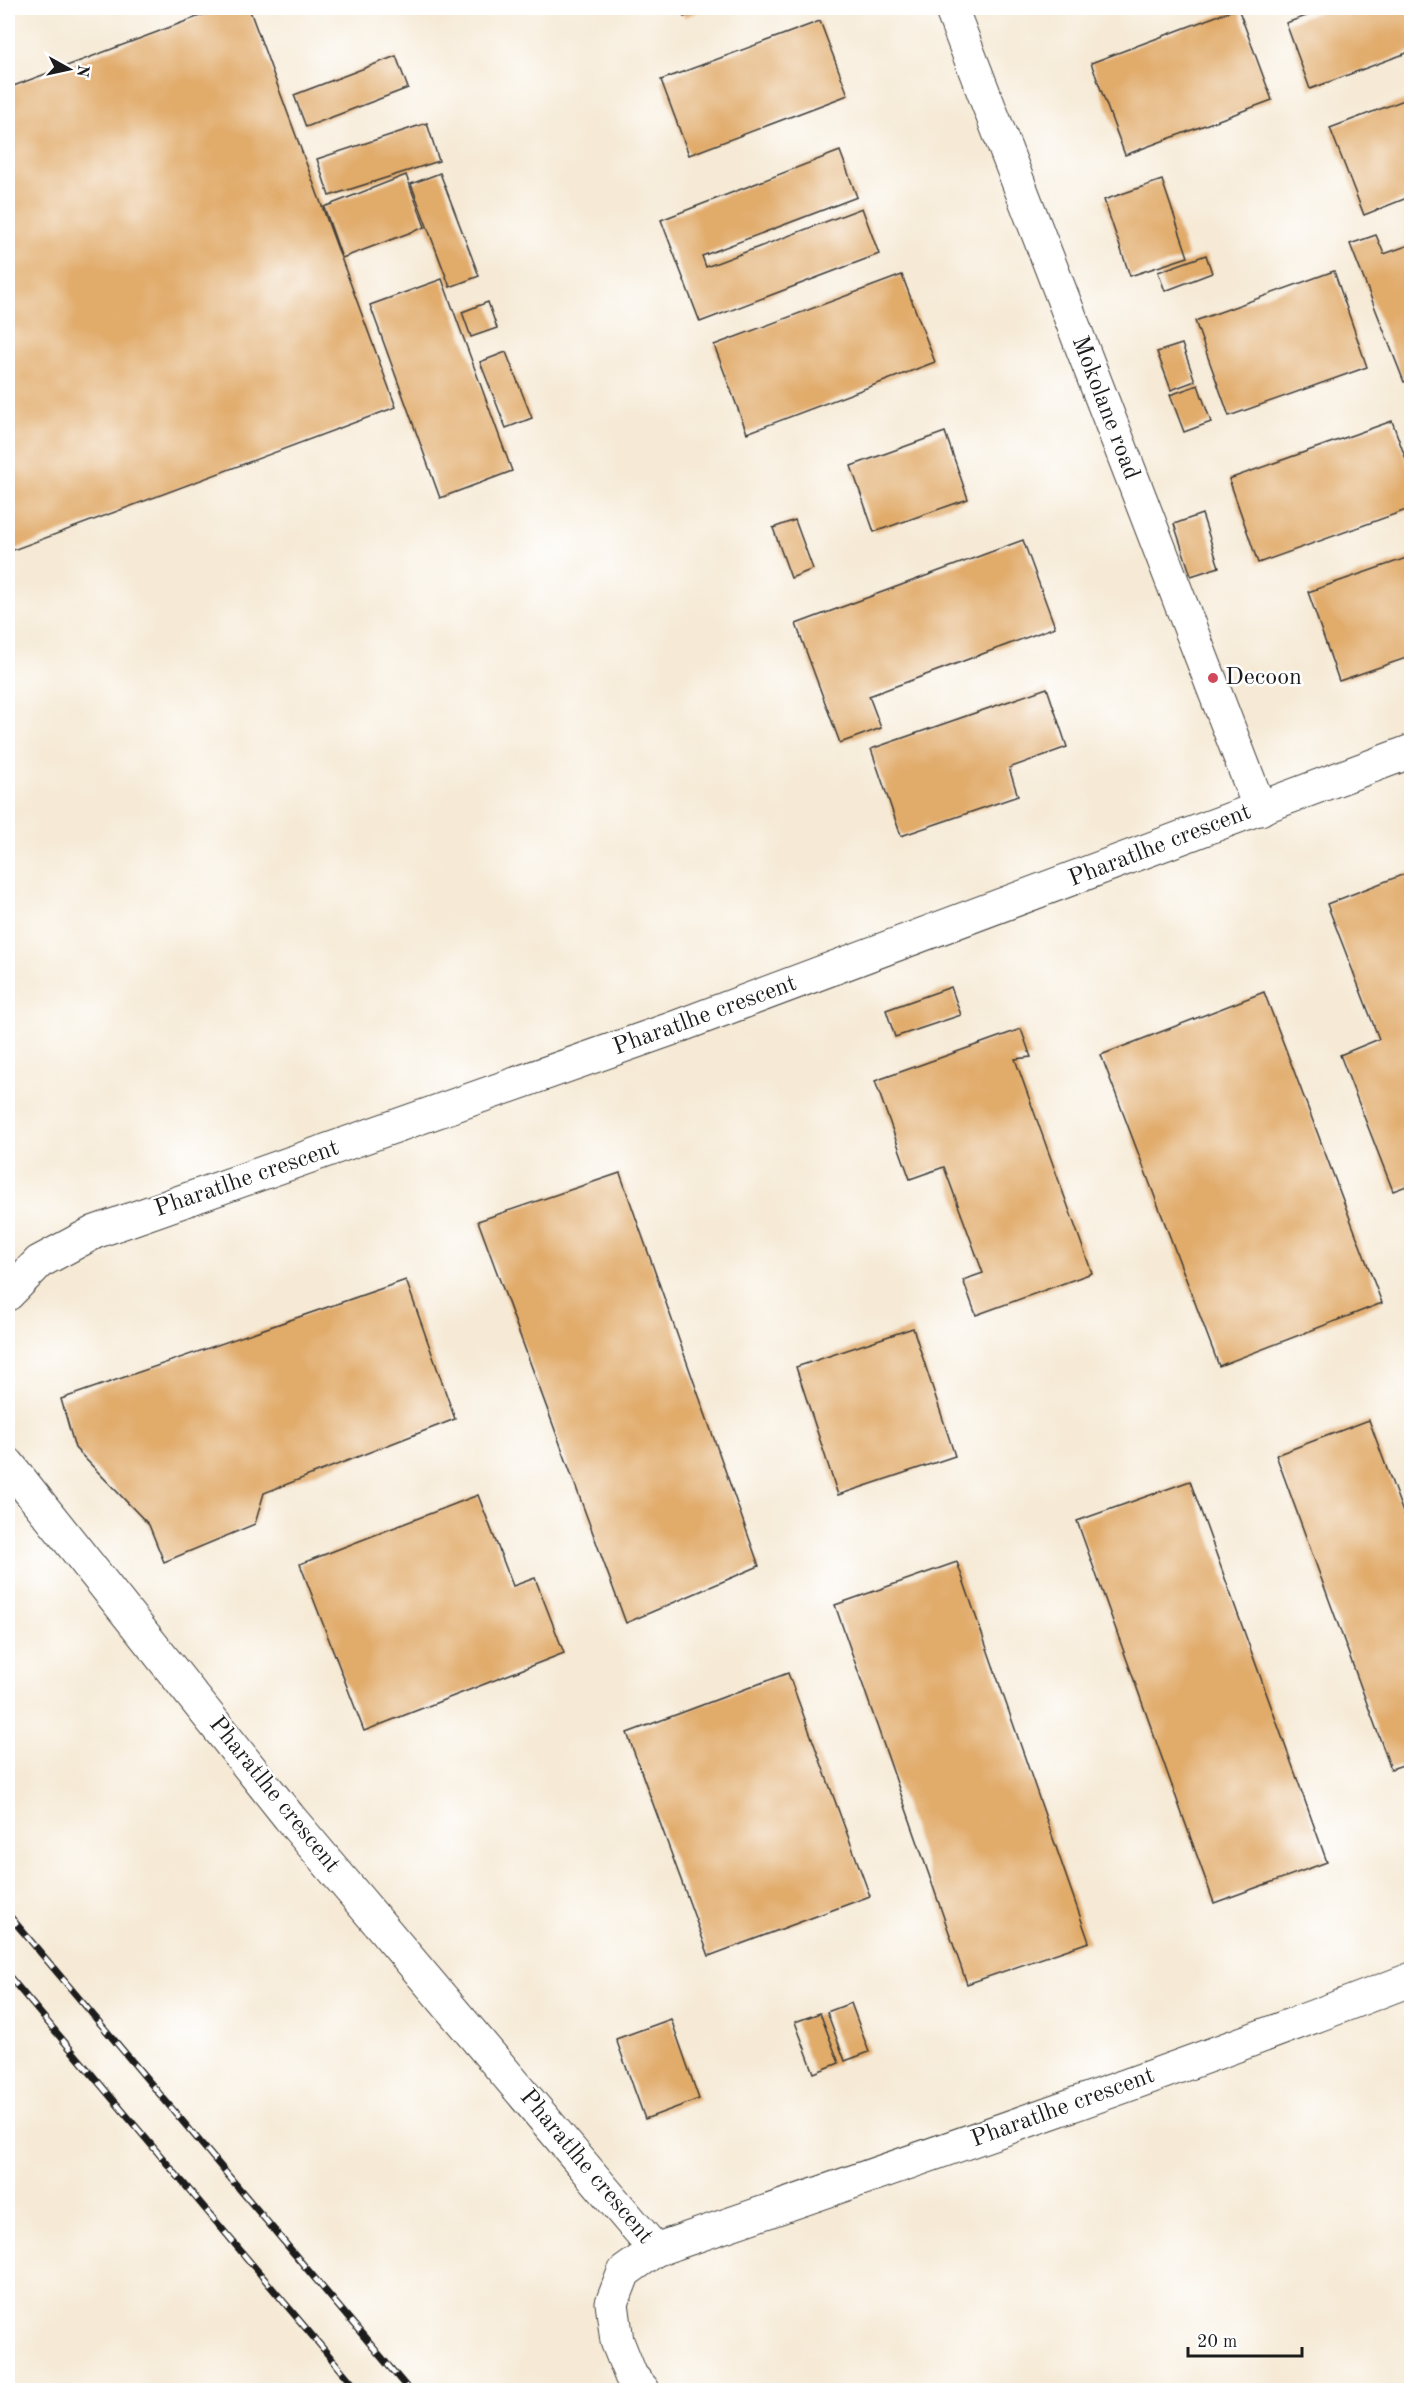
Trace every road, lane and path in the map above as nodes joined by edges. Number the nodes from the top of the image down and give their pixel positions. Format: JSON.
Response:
{"nodes":[{"id":1,"x":951,"y":8,"type":"edge"},
{"id":2,"x":1412,"y":751,"type":"edge"},
{"id":3,"x":1260,"y":809,"type":"junction"},
{"id":4,"x":8,"y":1294,"type":"edge"},
{"id":5,"x":8,"y":1464,"type":"edge"},
{"id":6,"x":1412,"y":1979,"type":"edge"},
{"id":7,"x":655,"y":2250,"type":"junction"},
{"id":8,"x":643,"y":2391,"type":"edge"}],
"edges":[{"from":1,"to":3,"type":"lane","name":"Mokolane road"},
{"from":2,"to":3,"type":"lane","name":"Pharatlhe crescent"},
{"from":3,"to":4,"type":"lane","name":"Pharatlhe crescent"},
{"from":5,"to":7,"type":"lane","name":"Pharatlhe crescent"},
{"from":6,"to":7,"type":"lane","name":"Pharatlhe crescent"},
{"from":7,"to":8,"type":"lane"}]}
